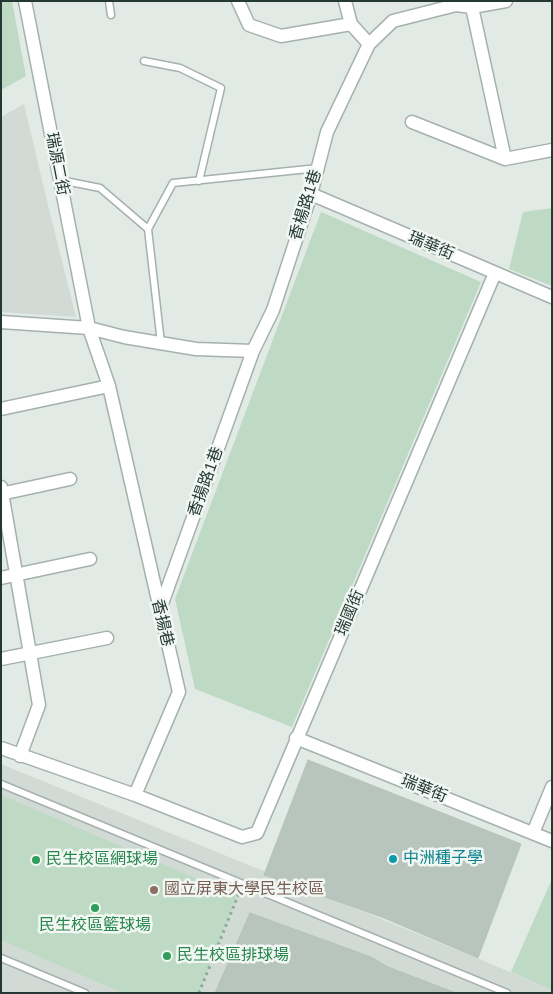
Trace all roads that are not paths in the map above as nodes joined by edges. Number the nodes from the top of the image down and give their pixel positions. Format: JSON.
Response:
{"nodes":[{"id":1,"x":24,"y":1,"type":"edge"},
{"id":2,"x":109,"y":1,"type":"edge"},
{"id":3,"x":238,"y":1,"type":"edge"},
{"id":4,"x":345,"y":1,"type":"edge"},
{"id":5,"x":506,"y":1,"type":"edge"},
{"id":6,"x":456,"y":3,"type":"edge"},
{"id":7,"x":472,"y":7,"type":"junction"},
{"id":8,"x":111,"y":15,"type":"dead end"},
{"id":9,"x":351,"y":24,"type":"junction"},
{"id":10,"x":369,"y":44,"type":"junction"},
{"id":11,"x":144,"y":61,"type":"dead end"},
{"id":12,"x":412,"y":122,"type":"dead end"},
{"id":13,"x":552,"y":150,"type":"edge"},
{"id":14,"x":505,"y":159,"type":"junction"},
{"id":15,"x":318,"y":168,"type":"junction"},
{"id":16,"x":60,"y":180,"type":"junction"},
{"id":17,"x":199,"y":181,"type":"junction"},
{"id":18,"x":311,"y":194,"type":"junction"},
{"id":19,"x":148,"y":229,"type":"junction"},
{"id":20,"x":495,"y":273,"type":"junction"},
{"id":21,"x":552,"y":297,"type":"edge"},
{"id":22,"x":1,"y":322,"type":"edge"},
{"id":23,"x":89,"y":328,"type":"junction"},
{"id":24,"x":162,"y":343,"type":"junction"},
{"id":25,"x":253,"y":352,"type":"junction"},
{"id":26,"x":109,"y":386,"type":"junction"},
{"id":27,"x":1,"y":409,"type":"edge"},
{"id":28,"x":70,"y":479,"type":"dead end"},
{"id":29,"x":2,"y":491,"type":"edge"},
{"id":30,"x":90,"y":558,"type":"dead end"},
{"id":31,"x":17,"y":575,"type":"junction"},
{"id":32,"x":1,"y":578,"type":"edge"},
{"id":33,"x":159,"y":612,"type":"junction"},
{"id":34,"x":107,"y":638,"type":"dead end"},
{"id":35,"x":30,"y":654,"type":"junction"},
{"id":36,"x":1,"y":659,"type":"edge"},
{"id":37,"x":296,"y":738,"type":"junction"},
{"id":38,"x":1,"y":748,"type":"edge"},
{"id":39,"x":20,"y":756,"type":"junction"},
{"id":40,"x":1,"y":784,"type":"edge"},
{"id":41,"x":552,"y":787,"type":"edge"},
{"id":42,"x":135,"y":795,"type":"junction"},
{"id":43,"x":533,"y":833,"type":"junction"},
{"id":44,"x":552,"y":841,"type":"edge"},
{"id":45,"x":1,"y":958,"type":"edge"},
{"id":46,"x":85,"y":993,"type":"edge"},
{"id":47,"x":507,"y":993,"type":"edge"}],
"edges":[{"from":1,"to":16,"type":"street","name":"瑞源二街"},
{"from":2,"to":8,"type":"lane"},
{"from":3,"to":9,"type":"street"},
{"from":4,"to":9,"type":"street"},
{"from":5,"to":7,"type":"street","name":"香楊路1巷"},
{"from":6,"to":7,"type":"street","name":"香楊路1巷"},
{"from":6,"to":10,"type":"street","name":"香楊路1巷"},
{"from":7,"to":14,"type":"street"},
{"from":9,"to":10,"type":"street"},
{"from":10,"to":15,"type":"street","name":"香楊路1巷"},
{"from":11,"to":17,"type":"lane"},
{"from":12,"to":14,"type":"street"},
{"from":13,"to":14,"type":"street"},
{"from":15,"to":17,"type":"lane"},
{"from":15,"to":18,"type":"street","name":"香楊路1巷"},
{"from":16,"to":19,"type":"lane"},
{"from":16,"to":23,"type":"street","name":"瑞源二街"},
{"from":17,"to":19,"type":"lane"},
{"from":18,"to":20,"type":"street","name":"瑞華街"},
{"from":18,"to":25,"type":"street","name":"香楊路1巷"},
{"from":19,"to":24,"type":"lane"},
{"from":20,"to":21,"type":"street","name":"瑞華街"},
{"from":20,"to":37,"type":"street","name":"瑞國街"},
{"from":22,"to":23,"type":"street"},
{"from":23,"to":24,"type":"street"},
{"from":23,"to":26,"type":"street","name":"香揚巷"},
{"from":24,"to":25,"type":"street"},
{"from":25,"to":33,"type":"street","name":"香揚路1巷"},
{"from":26,"to":27,"type":"street"},
{"from":26,"to":33,"type":"street","name":"香揚巷"},
{"from":28,"to":29,"type":"street"},
{"from":29,"to":31,"type":"street"},
{"from":30,"to":31,"type":"street"},
{"from":31,"to":32,"type":"street"},
{"from":31,"to":35,"type":"street"},
{"from":33,"to":42,"type":"street","name":"香揚巷"},
{"from":34,"to":35,"type":"street"},
{"from":35,"to":36,"type":"street"},
{"from":35,"to":39,"type":"street"},
{"from":37,"to":42,"type":"street","name":"瑞國街"},
{"from":37,"to":43,"type":"street","name":"瑞華街"},
{"from":38,"to":39,"type":"street"},
{"from":39,"to":42,"type":"street"},
{"from":40,"to":47,"type":"lane"},
{"from":41,"to":43,"type":"street"},
{"from":43,"to":44,"type":"street","name":"瑞華街"},
{"from":45,"to":46,"type":"lane"}]}
